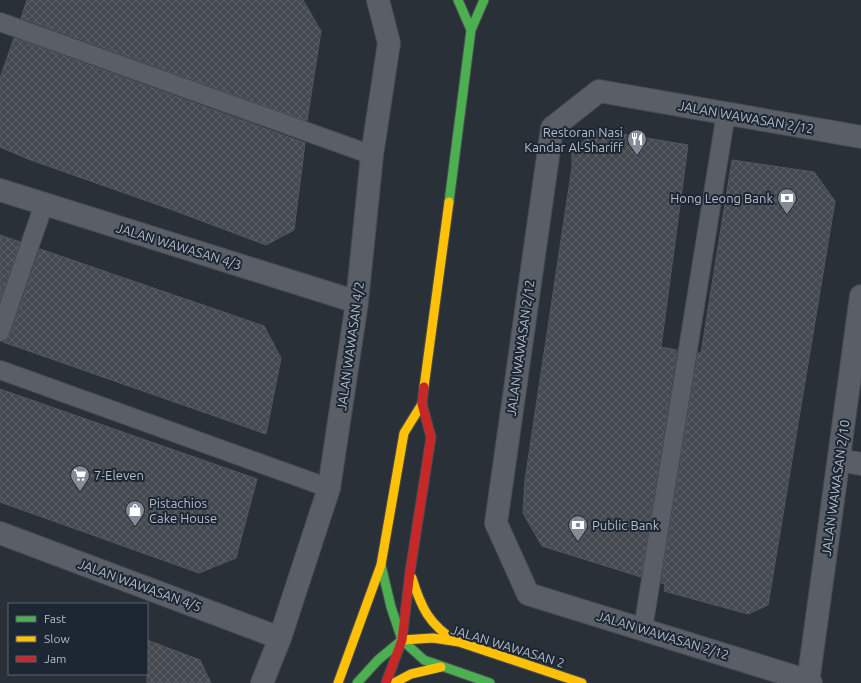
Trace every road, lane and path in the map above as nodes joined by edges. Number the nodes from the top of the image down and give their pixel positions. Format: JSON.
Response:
{"nodes":[{"id":1,"x":378,"y":0,"type":"edge"},
{"id":2,"x":458,"y":0,"type":"edge"},
{"id":3,"x":484,"y":0,"type":"edge"},
{"id":4,"x":0,"y":22,"type":"edge"},
{"id":5,"x":471,"y":30,"type":"junction"},
{"id":6,"x":726,"y":113,"type":"junction"},
{"id":7,"x":861,"y":137,"type":"edge"},
{"id":8,"x":372,"y":155,"type":"junction"},
{"id":9,"x":0,"y":190,"type":"edge"},
{"id":10,"x":44,"y":204,"type":"junction"},
{"id":11,"x":861,"y":296,"type":"edge"},
{"id":12,"x":357,"y":302,"type":"junction"},
{"id":13,"x":0,"y":332,"type":"edge"},
{"id":14,"x":0,"y":370,"type":"edge"},
{"id":15,"x":422,"y":404,"type":"junction"},
{"id":16,"x":839,"y":460,"type":"junction"},
{"id":17,"x":861,"y":464,"type":"edge"},
{"id":18,"x":329,"y":488,"type":"junction"},
{"id":19,"x":0,"y":533,"type":"edge"},
{"id":20,"x":381,"y":565,"type":"junction"},
{"id":21,"x":410,"y":572,"type":"junction"},
{"id":22,"x":643,"y":629,"type":"junction"},
{"id":23,"x":280,"y":638,"type":"junction"},
{"id":24,"x":402,"y":640,"type":"junction"},
{"id":25,"x":459,"y":642,"type":"junction"},
{"id":26,"x":441,"y":667,"type":"junction"},
{"id":27,"x":809,"y":682,"type":"edge"},
{"id":28,"x":262,"y":683,"type":"edge"},
{"id":29,"x":338,"y":683,"type":"edge"},
{"id":30,"x":357,"y":683,"type":"edge"},
{"id":31,"x":386,"y":683,"type":"edge"},
{"id":32,"x":394,"y":683,"type":"edge"},
{"id":33,"x":490,"y":683,"type":"edge"},
{"id":34,"x":582,"y":683,"type":"edge"}],
"edges":[{"from":1,"to":8,"type":"street","name":"JALAN WAWASAN 4/2"},
{"from":2,"to":5,"type":"street"},
{"from":3,"to":5,"type":"street"},
{"from":4,"to":8,"type":"lane"},
{"from":5,"to":15,"type":"street"},
{"from":6,"to":7,"type":"street","name":"JALAN WAWASAN 2/12"},
{"from":6,"to":22,"type":"lane"},
{"from":6,"to":22,"type":"street","name":"JALAN WAWASAN 2/12"},
{"from":8,"to":12,"type":"street","name":"JALAN WAWASAN 4/2"},
{"from":9,"to":10,"type":"street","name":"JALAN WAWASAN 4/3"},
{"from":10,"to":12,"type":"street","name":"JALAN WAWASAN 4/3"},
{"from":10,"to":13,"type":"lane"},
{"from":11,"to":16,"type":"street","name":"JALAN WAWASAN 2/10"},
{"from":12,"to":18,"type":"street","name":"JALAN WAWASAN 4/2"},
{"from":14,"to":18,"type":"lane"},
{"from":15,"to":20,"type":"street"},
{"from":15,"to":21,"type":"street"},
{"from":16,"to":17,"type":"street"},
{"from":16,"to":27,"type":"street","name":"JALAN WAWASAN 2/10"},
{"from":18,"to":23,"type":"street","name":"JALAN WAWASAN 4/2"},
{"from":19,"to":23,"type":"street","name":"JALAN WAWASAN 4/5"},
{"from":20,"to":24,"type":"street"},
{"from":20,"to":29,"type":"street"},
{"from":21,"to":24,"type":"street"},
{"from":21,"to":25,"type":"street"},
{"from":22,"to":27,"type":"street","name":"JALAN WAWASAN 2/12"},
{"from":23,"to":28,"type":"street","name":"JALAN WAWASAN 4/2"},
{"from":24,"to":25,"type":"street","name":"JALAN WAWASAN 2"},
{"from":24,"to":26,"type":"street"},
{"from":24,"to":30,"type":"street"},
{"from":24,"to":31,"type":"street"},
{"from":25,"to":34,"type":"street","name":"JALAN WAWASAN 2"},
{"from":26,"to":32,"type":"street"},
{"from":26,"to":33,"type":"street"}]}
